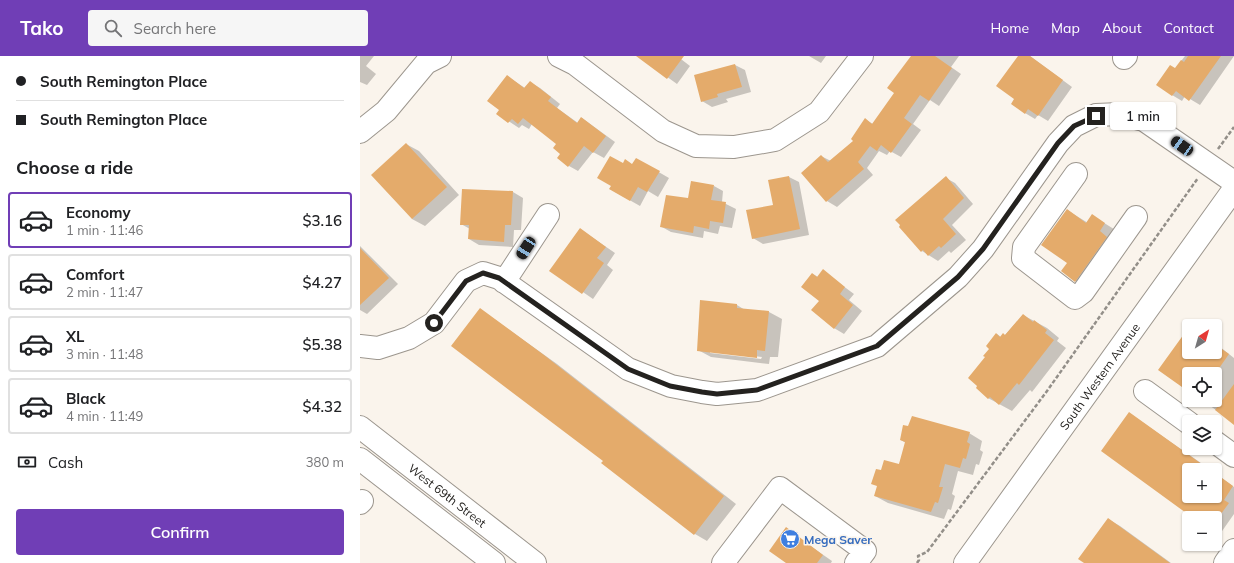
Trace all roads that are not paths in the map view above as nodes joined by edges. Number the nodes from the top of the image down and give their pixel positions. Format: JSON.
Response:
{"nodes":[{"id":1,"x":440,"y":56,"type":"edge"},
{"id":2,"x":559,"y":56,"type":"edge"},
{"id":3,"x":862,"y":56,"type":"edge"},
{"id":4,"x":360,"y":132,"type":"edge"},
{"id":5,"x":1076,"y":174,"type":"dead end"},
{"id":6,"x":1234,"y":182,"type":"edge"},
{"id":7,"x":1234,"y":189,"type":"edge"},
{"id":8,"x":548,"y":215,"type":"dead end"},
{"id":9,"x":1136,"y":217,"type":"dead end"},
{"id":10,"x":504,"y":282,"type":"junction"},
{"id":11,"x":360,"y":346,"type":"edge"},
{"id":12,"x":1145,"y":391,"type":"dead end"},
{"id":13,"x":1182,"y":418,"type":"edge"},
{"id":14,"x":363,"y":437,"type":"edge"},
{"id":15,"x":1222,"y":447,"type":"edge"},
{"id":16,"x":1234,"y":456,"type":"edge"},
{"id":17,"x":360,"y":459,"type":"edge"},
{"id":18,"x":1234,"y":550,"type":"edge"},
{"id":19,"x":726,"y":562,"type":"edge"},
{"id":20,"x":494,"y":563,"type":"edge"},
{"id":21,"x":535,"y":563,"type":"edge"},
{"id":22,"x":856,"y":563,"type":"edge"},
{"id":23,"x":965,"y":563,"type":"edge"},
{"id":24,"x":1225,"y":563,"type":"edge"}],
"edges":[{"from":1,"to":4,"type":"street"},
{"from":2,"to":3,"type":"street"},
{"from":5,"to":9,"type":"street"},
{"from":6,"to":10,"type":"street"},
{"from":7,"to":23,"type":"street","name":"South Western Avenue"},
{"from":8,"to":10,"type":"street"},
{"from":10,"to":11,"type":"street"},
{"from":12,"to":13,"type":"street"},
{"from":14,"to":21,"type":"street","name":"West 69th Street"},
{"from":15,"to":16,"type":"street"},
{"from":17,"to":20,"type":"street","name":"West 69th Street"},
{"from":18,"to":24,"type":"street"},
{"from":19,"to":22,"type":"street"}]}
